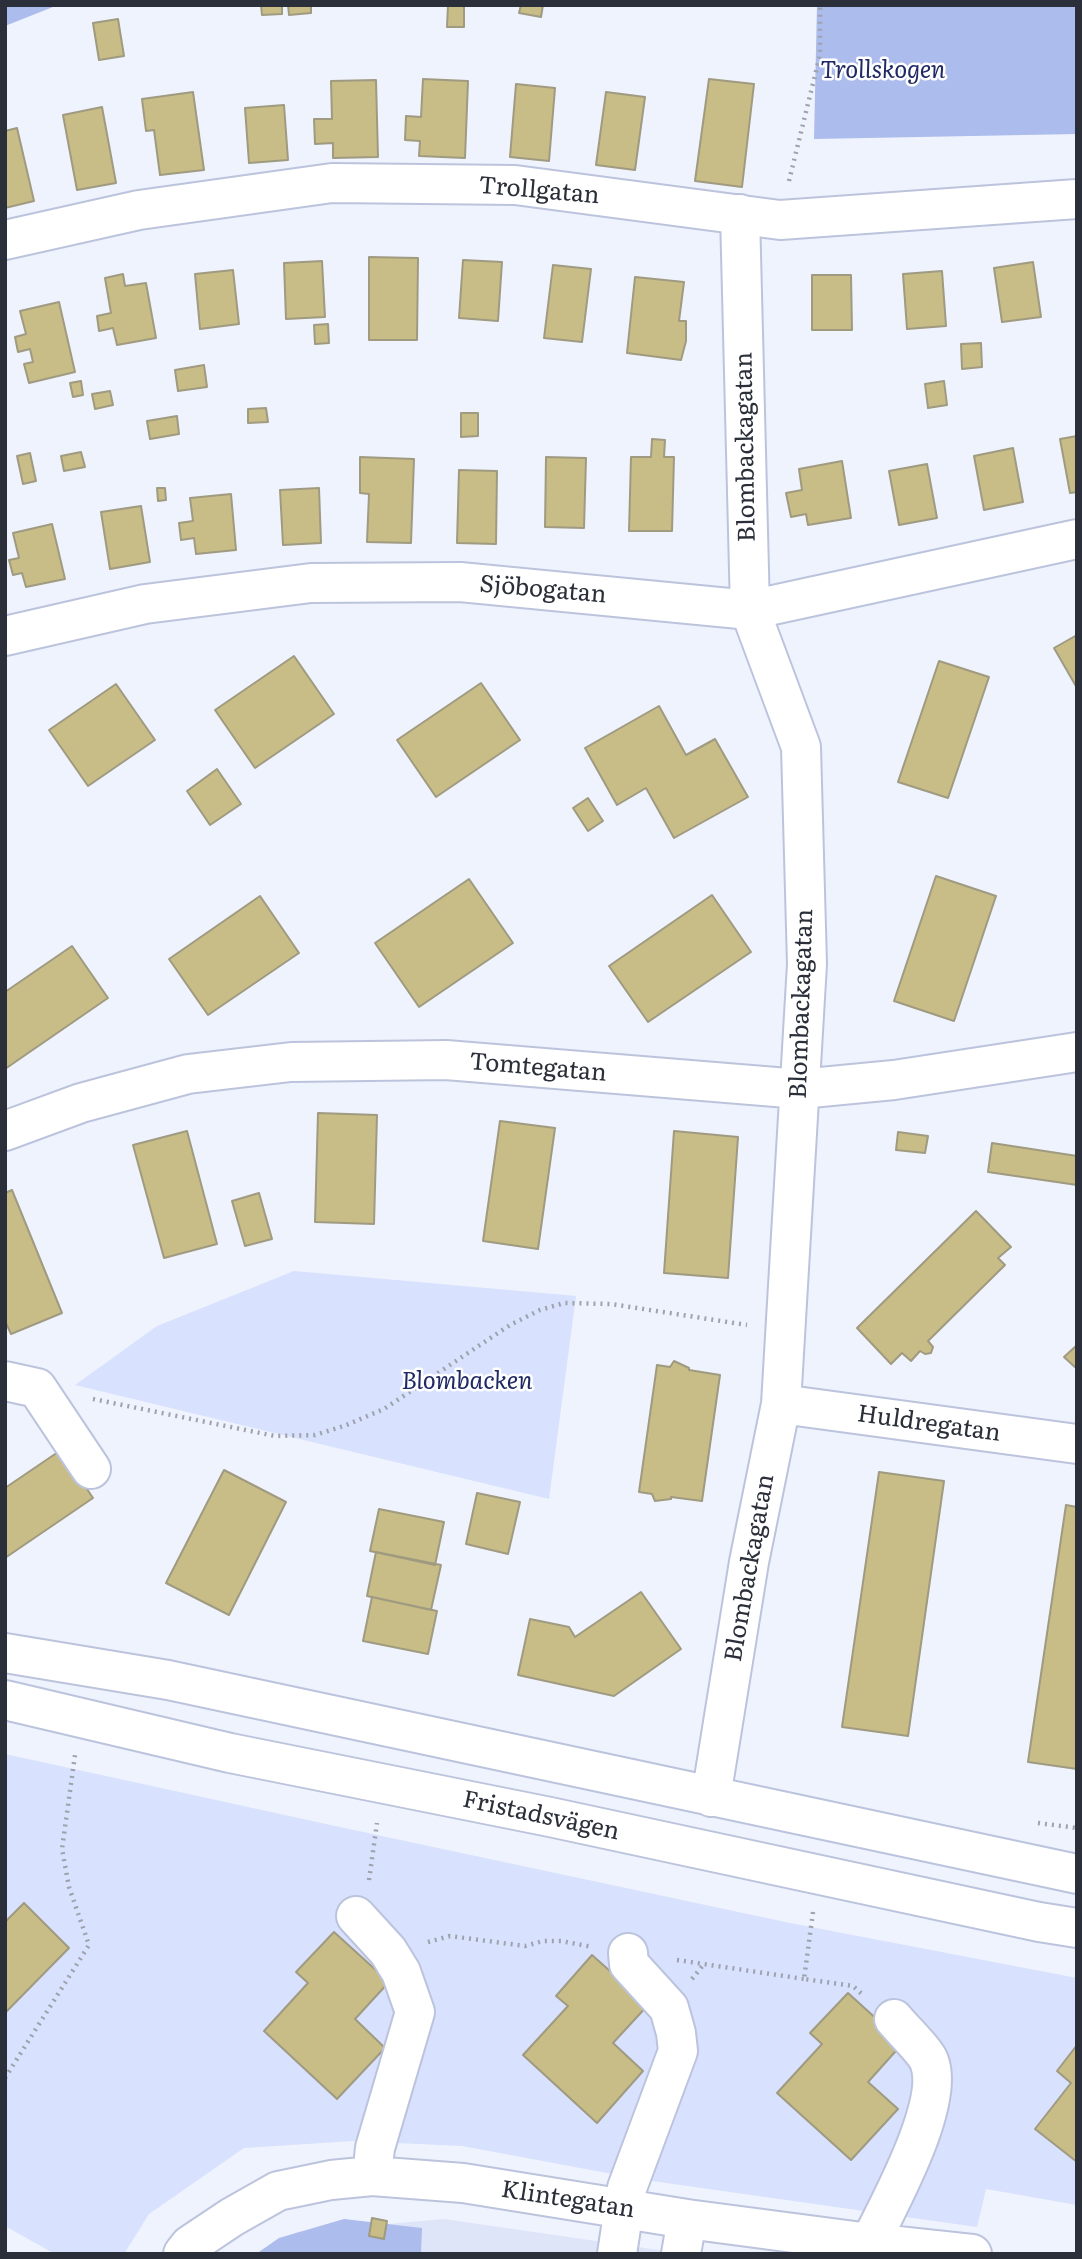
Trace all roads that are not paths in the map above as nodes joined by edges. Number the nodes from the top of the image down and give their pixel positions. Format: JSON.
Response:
{"nodes":[{"id":1,"x":1077,"y":199,"type":"edge"},
{"id":2,"x":740,"y":214,"type":"junction"},
{"id":3,"x":5,"y":240,"type":"edge"},
{"id":4,"x":1077,"y":539,"type":"edge"},
{"id":5,"x":750,"y":610,"type":"junction"},
{"id":6,"x":5,"y":636,"type":"edge"},
{"id":7,"x":1077,"y":1052,"type":"edge"},
{"id":8,"x":800,"y":1089,"type":"junction"},
{"id":9,"x":5,"y":1131,"type":"edge"},
{"id":10,"x":21,"y":1385,"type":"edge"},
{"id":11,"x":780,"y":1404,"type":"junction"},
{"id":12,"x":1077,"y":1444,"type":"edge"},
{"id":13,"x":91,"y":1469,"type":"dead end"},
{"id":14,"x":5,"y":1653,"type":"edge"},
{"id":15,"x":5,"y":1700,"type":"edge"},
{"id":16,"x":711,"y":1797,"type":"junction"},
{"id":17,"x":1077,"y":1874,"type":"edge"},
{"id":18,"x":356,"y":1916,"type":"road end"},
{"id":19,"x":1077,"y":1928,"type":"edge"},
{"id":20,"x":628,"y":1953,"type":"dead end"},
{"id":21,"x":894,"y":2020,"type":"road end"},
{"id":22,"x":372,"y":2176,"type":"junction"},
{"id":23,"x":625,"y":2210,"type":"junction"},
{"id":24,"x":684,"y":2236,"type":"edge"},
{"id":25,"x":870,"y":2243,"type":"junction"},
{"id":26,"x":183,"y":2254,"type":"edge"},
{"id":27,"x":617,"y":2254,"type":"edge"},
{"id":28,"x":970,"y":2254,"type":"edge"}],
"edges":[{"from":1,"to":2,"type":"street","name":"Trollgatan"},
{"from":2,"to":3,"type":"street","name":"Trollgatan"},
{"from":2,"to":5,"type":"street","name":"Blombackagatan"},
{"from":4,"to":5,"type":"street","name":"Sjöbogatan"},
{"from":5,"to":6,"type":"street","name":"Sjöbogatan"},
{"from":5,"to":8,"type":"street","name":"Blombackagatan"},
{"from":7,"to":8,"type":"street","name":"Tomtegatan"},
{"from":8,"to":9,"type":"street","name":"Tomtegatan"},
{"from":8,"to":11,"type":"street","name":"Blombackagatan"},
{"from":10,"to":13,"type":"street"},
{"from":11,"to":12,"type":"street","name":"Huldregatan"},
{"from":11,"to":16,"type":"street","name":"Blombackagatan"},
{"from":14,"to":16,"type":"street"},
{"from":15,"to":19,"type":"street","name":"Fristadsvägen"},
{"from":16,"to":17,"type":"street"},
{"from":18,"to":22,"type":"street"},
{"from":20,"to":23,"type":"street"},
{"from":21,"to":25,"type":"street"},
{"from":22,"to":23,"type":"street","name":"Klintegatan"},
{"from":22,"to":26,"type":"street","name":"Klintegatan"},
{"from":23,"to":24,"type":"street","name":"Klintegatan"},
{"from":23,"to":27,"type":"street"},
{"from":24,"to":25,"type":"street","name":"Klintegatan"},
{"from":25,"to":28,"type":"street","name":"Klintegatan"}]}
